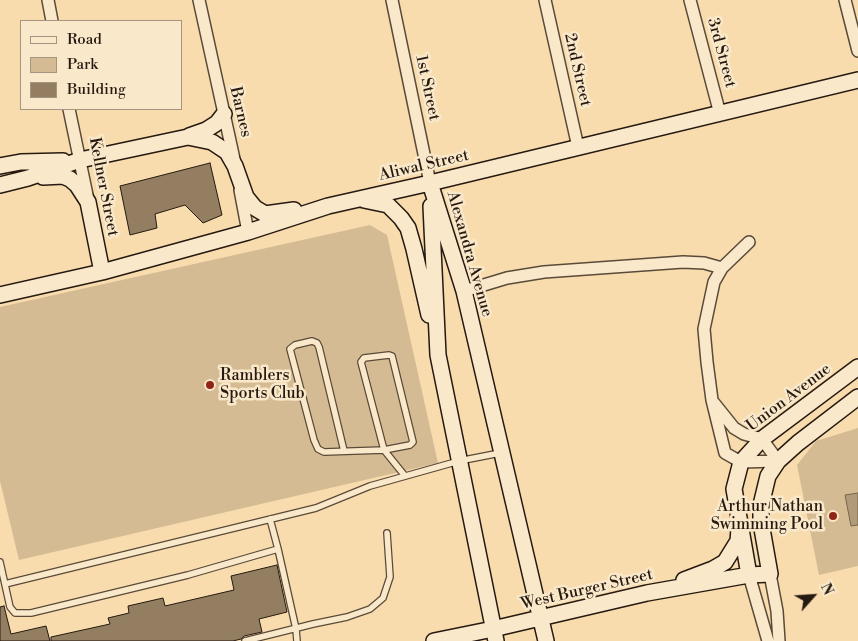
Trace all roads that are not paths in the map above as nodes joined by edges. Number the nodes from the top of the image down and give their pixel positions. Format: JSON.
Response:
{"nodes":[{"id":1,"x":48,"y":0,"type":"edge"},
{"id":2,"x":199,"y":0,"type":"edge"},
{"id":3,"x":392,"y":0,"type":"edge"},
{"id":4,"x":545,"y":0,"type":"edge"},
{"id":5,"x":690,"y":0,"type":"edge"},
{"id":6,"x":845,"y":0,"type":"edge"},
{"id":7,"x":52,"y":20,"type":"edge"},
{"id":8,"x":858,"y":52,"type":"edge"},
{"id":9,"x":858,"y":80,"type":"edge"},
{"id":10,"x":70,"y":110,"type":"edge"},
{"id":11,"x":224,"y":114,"type":"junction"},
{"id":12,"x":720,"y":114,"type":"junction"},
{"id":13,"x":188,"y":137,"type":"junction"},
{"id":14,"x":578,"y":147,"type":"junction"},
{"id":15,"x":80,"y":160,"type":"junction"},
{"id":16,"x":0,"y":166,"type":"edge"},
{"id":17,"x":235,"y":166,"type":"junction"},
{"id":18,"x":28,"y":178,"type":"junction"},
{"id":19,"x":430,"y":183,"type":"junction"},
{"id":20,"x":0,"y":184,"type":"edge"},
{"id":21,"x":358,"y":199,"type":"junction"},
{"id":22,"x":88,"y":202,"type":"junction"},
{"id":23,"x":328,"y":206,"type":"junction"},
{"id":24,"x":248,"y":232,"type":"junction"},
{"id":25,"x":749,"y":242,"type":"dead end"},
{"id":26,"x":722,"y":268,"type":"junction"},
{"id":27,"x":102,"y":272,"type":"junction"},
{"id":28,"x":464,"y":291,"type":"junction"},
{"id":29,"x":0,"y":295,"type":"edge"},
{"id":30,"x":438,"y":355,"type":"junction"},
{"id":31,"x":858,"y":367,"type":"edge"},
{"id":32,"x":858,"y":397,"type":"edge"},
{"id":33,"x":712,"y":400,"type":"junction"},
{"id":34,"x":762,"y":439,"type":"junction"},
{"id":35,"x":384,"y":450,"type":"junction"},
{"id":36,"x":344,"y":451,"type":"junction"},
{"id":37,"x":502,"y":452,"type":"junction"},
{"id":38,"x":459,"y":461,"type":"junction"},
{"id":39,"x":778,"y":461,"type":"junction"},
{"id":40,"x":742,"y":462,"type":"junction"},
{"id":41,"x":405,"y":476,"type":"junction"},
{"id":42,"x":270,"y":519,"type":"junction"},
{"id":43,"x":740,"y":519,"type":"junction"},
{"id":44,"x":387,"y":533,"type":"dead end"},
{"id":45,"x":278,"y":549,"type":"junction"},
{"id":46,"x":0,"y":562,"type":"edge"},
{"id":47,"x":770,"y":574,"type":"junction"},
{"id":48,"x":750,"y":575,"type":"junction"},
{"id":49,"x":5,"y":584,"type":"junction"},
{"id":50,"x":647,"y":593,"type":"junction"},
{"id":51,"x":540,"y":619,"type":"junction"},
{"id":52,"x":296,"y":628,"type":"junction"},
{"id":53,"x":494,"y":635,"type":"edge"},
{"id":54,"x":245,"y":641,"type":"edge"},
{"id":55,"x":296,"y":641,"type":"edge"},
{"id":56,"x":434,"y":641,"type":"edge"},
{"id":57,"x":546,"y":641,"type":"edge"},
{"id":58,"x":768,"y":641,"type":"edge"},
{"id":59,"x":779,"y":641,"type":"edge"}],
"edges":[{"from":1,"to":7,"type":"street"},
{"from":2,"to":11,"type":"street","name":"Barnes"},
{"from":3,"to":19,"type":"street","name":"1st Street"},
{"from":4,"to":14,"type":"street","name":"2nd Street"},
{"from":5,"to":12,"type":"street","name":"3rd Street"},
{"from":6,"to":8,"type":"street"},
{"from":9,"to":12,"type":"main road","name":"Aliwal Street"},
{"from":10,"to":15,"type":"street","name":"Kellner Street"},
{"from":11,"to":13,"type":"main road"},
{"from":11,"to":17,"type":"street","name":"Barnes"},
{"from":12,"to":14,"type":"main road","name":"Aliwal Street"},
{"from":13,"to":15,"type":"main road"},
{"from":13,"to":17,"type":"main road"},
{"from":14,"to":19,"type":"main road","name":"Aliwal Street"},
{"from":15,"to":16,"type":"main road"},
{"from":15,"to":18,"type":"main road"},
{"from":15,"to":22,"type":"street","name":"Kellner Street"},
{"from":17,"to":23,"type":"main road"},
{"from":17,"to":24,"type":"street","name":"Barnes"},
{"from":18,"to":20,"type":"main road"},
{"from":18,"to":22,"type":"main road"},
{"from":19,"to":21,"type":"main road","name":"Aliwal Street"},
{"from":19,"to":28,"type":"main road","name":"Alexandra Avenue"},
{"from":19,"to":30,"type":"main road","name":"Alexandra Avenue"},
{"from":21,"to":23,"type":"main road","name":"Aliwal Street"},
{"from":21,"to":30,"type":"main road"},
{"from":22,"to":27,"type":"main road","name":"Kellner Street"},
{"from":23,"to":24,"type":"main road","name":"Aliwal Street"},
{"from":24,"to":27,"type":"main road","name":"Aliwal Street"},
{"from":25,"to":26,"type":"street"},
{"from":26,"to":28,"type":"street"},
{"from":26,"to":33,"type":"street"},
{"from":27,"to":29,"type":"main road","name":"Aliwal Street"},
{"from":28,"to":37,"type":"main road","name":"Alexandra Avenue"},
{"from":30,"to":38,"type":"main road","name":"Alexandra Avenue"},
{"from":31,"to":34,"type":"main road","name":"Union Avenue"},
{"from":32,"to":39,"type":"main road"},
{"from":33,"to":34,"type":"street"},
{"from":33,"to":40,"type":"street"},
{"from":34,"to":39,"type":"street"},
{"from":34,"to":40,"type":"main road","name":"Union Avenue"},
{"from":35,"to":35,"type":"lane"},
{"from":35,"to":36,"type":"lane"},
{"from":35,"to":41,"type":"lane"},
{"from":36,"to":36,"type":"lane"},
{"from":37,"to":38,"type":"lane"},
{"from":37,"to":51,"type":"main road","name":"Alexandra Avenue"},
{"from":38,"to":41,"type":"lane"},
{"from":38,"to":53,"type":"main road","name":"Alexandra Avenue"},
{"from":39,"to":40,"type":"street"},
{"from":39,"to":47,"type":"main road"},
{"from":40,"to":43,"type":"main road","name":"Union Avenue"},
{"from":41,"to":42,"type":"lane"},
{"from":42,"to":45,"type":"lane"},
{"from":42,"to":49,"type":"lane"},
{"from":43,"to":48,"type":"main road","name":"Union Avenue"},
{"from":43,"to":50,"type":"main road"},
{"from":44,"to":52,"type":"lane"},
{"from":45,"to":49,"type":"lane"},
{"from":45,"to":52,"type":"lane"},
{"from":46,"to":49,"type":"lane"},
{"from":47,"to":48,"type":"main road","name":"West Burger Street"},
{"from":47,"to":59,"type":"street"},
{"from":48,"to":50,"type":"main road","name":"West Burger Street"},
{"from":48,"to":58,"type":"street"},
{"from":50,"to":51,"type":"main road","name":"West Burger Street"},
{"from":51,"to":53,"type":"main road","name":"West Burger Street"},
{"from":51,"to":57,"type":"main road","name":"Alexandra Avenue"},
{"from":52,"to":54,"type":"lane"},
{"from":52,"to":55,"type":"lane"},
{"from":53,"to":56,"type":"main road","name":"West Burger Street"}]}
